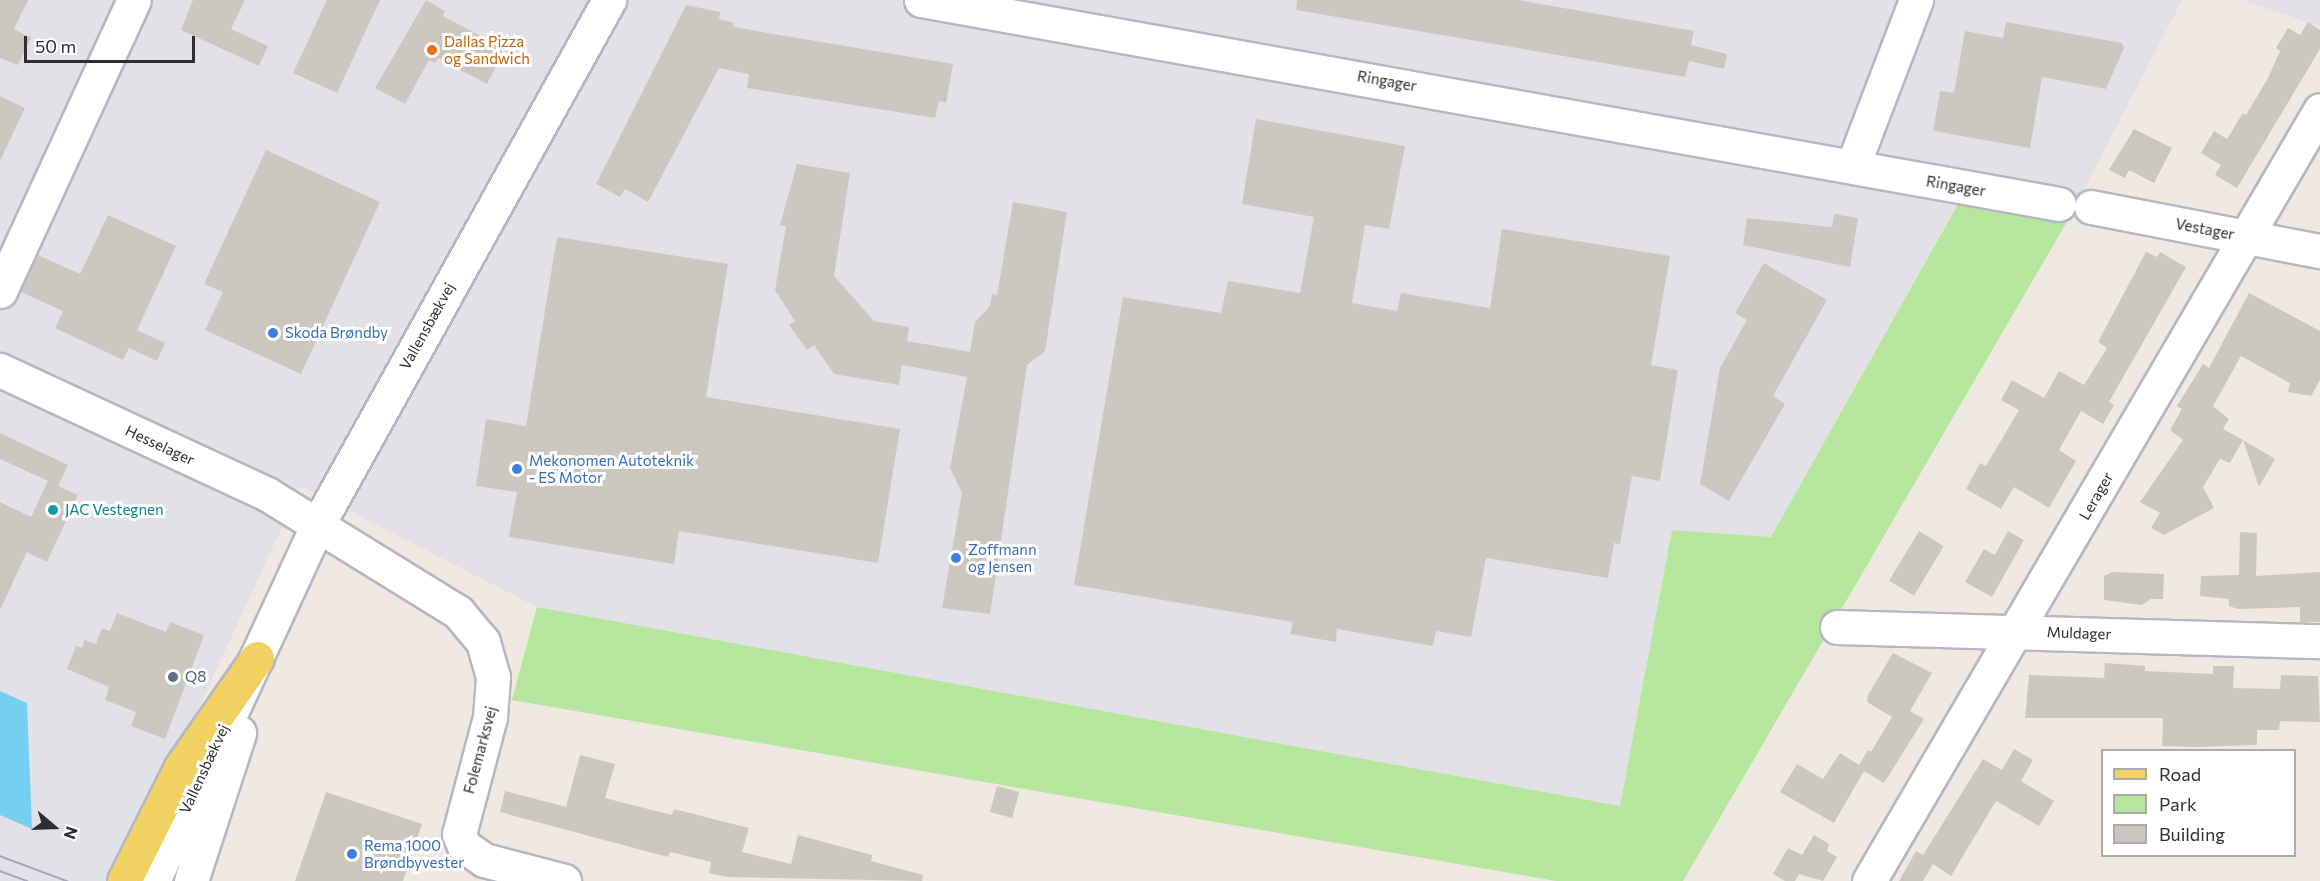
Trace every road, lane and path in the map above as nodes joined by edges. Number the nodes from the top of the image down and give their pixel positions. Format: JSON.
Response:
{"nodes":[{"id":1,"x":134,"y":0,"type":"edge"},
{"id":2,"x":609,"y":0,"type":"edge"},
{"id":3,"x":921,"y":0,"type":"edge"},
{"id":4,"x":1916,"y":0,"type":"edge"},
{"id":5,"x":2320,"y":110,"type":"edge"},
{"id":6,"x":1853,"y":165,"type":"junction"},
{"id":7,"x":2075,"y":206,"type":"joint"},
{"id":8,"x":2247,"y":237,"type":"junction"},
{"id":9,"x":2320,"y":251,"type":"edge"},
{"id":10,"x":0,"y":291,"type":"edge"},
{"id":11,"x":0,"y":370,"type":"edge"},
{"id":12,"x":317,"y":526,"type":"junction"},
{"id":13,"x":1838,"y":627,"type":"dead end"},
{"id":14,"x":2017,"y":631,"type":"junction"},
{"id":15,"x":2320,"y":641,"type":"edge"},
{"id":16,"x":257,"y":658,"type":"junction"},
{"id":17,"x":124,"y":881,"type":"edge"},
{"id":18,"x":153,"y":881,"type":"edge"},
{"id":19,"x":191,"y":881,"type":"edge"},
{"id":20,"x":564,"y":881,"type":"edge"},
{"id":21,"x":1869,"y":881,"type":"edge"}],
"edges":[{"from":1,"to":10,"type":"street"},
{"from":2,"to":12,"type":"street","name":"Vallensbækvej"},
{"from":3,"to":6,"type":"street","name":"Ringager"},
{"from":4,"to":6,"type":"street"},
{"from":5,"to":8,"type":"street","name":"Lerager"},
{"from":6,"to":7,"type":"street","name":"Ringager"},
{"from":7,"to":8,"type":"street","name":"Vestager"},
{"from":8,"to":9,"type":"street","name":"Vestager"},
{"from":8,"to":14,"type":"street","name":"Lerager"},
{"from":11,"to":12,"type":"street","name":"Hesselager"},
{"from":12,"to":16,"type":"street","name":"Vallensbækvej"},
{"from":12,"to":20,"type":"street","name":"Folemarksvej"},
{"from":13,"to":14,"type":"street","name":"Muldager"},
{"from":14,"to":15,"type":"street","name":"Muldager"},
{"from":14,"to":21,"type":"street","name":"Lerager"},
{"from":16,"to":17,"type":"main road"},
{"from":16,"to":18,"type":"street","name":"Vallensbækvej"},
{"from":16,"to":19,"type":"street","name":"Vallensbækvej"}]}
